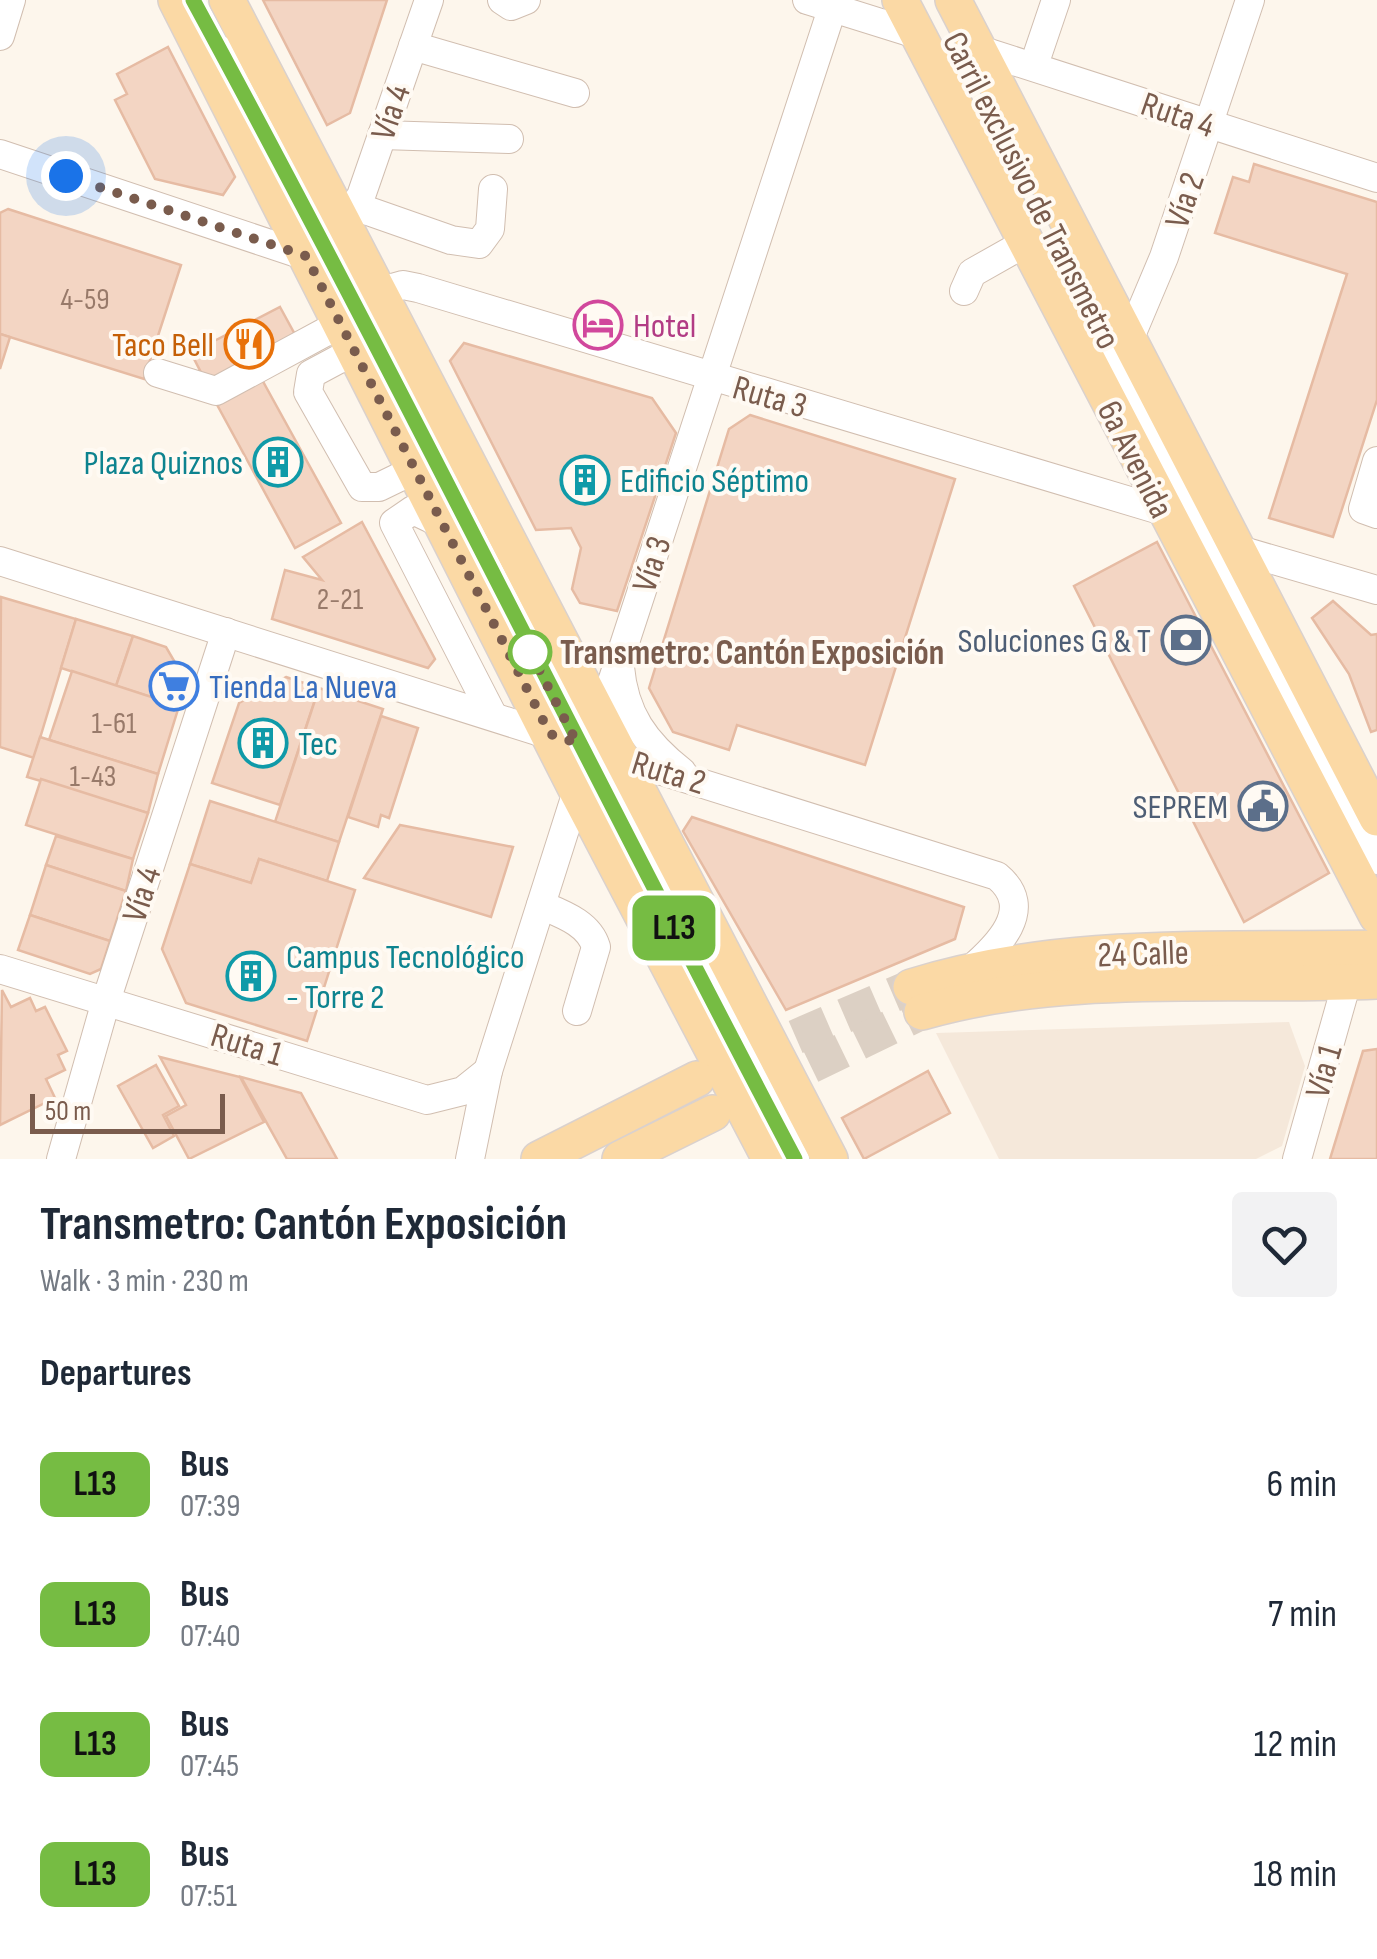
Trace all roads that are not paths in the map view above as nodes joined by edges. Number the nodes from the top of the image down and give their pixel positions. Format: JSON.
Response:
{"nodes":[{"id":1,"x":12,"y":0,"type":"edge"},
{"id":2,"x":176,"y":0,"type":"edge"},
{"id":3,"x":193,"y":0,"type":"edge"},
{"id":4,"x":227,"y":0,"type":"edge"},
{"id":5,"x":430,"y":0,"type":"edge"},
{"id":6,"x":502,"y":0,"type":"edge"},
{"id":7,"x":526,"y":0,"type":"edge"},
{"id":8,"x":900,"y":0,"type":"edge"},
{"id":9,"x":934,"y":0,"type":"edge"},
{"id":10,"x":953,"y":0,"type":"edge"},
{"id":11,"x":1056,"y":0,"type":"edge"},
{"id":12,"x":1250,"y":0,"type":"edge"},
{"id":13,"x":825,"y":3,"type":"edge"},
{"id":14,"x":919,"y":35,"type":"junction"},
{"id":15,"x":0,"y":36,"type":"edge"},
{"id":16,"x":414,"y":46,"type":"junction"},
{"id":17,"x":980,"y":50,"type":"junction"},
{"id":18,"x":1034,"y":65,"type":"junction"},
{"id":19,"x":575,"y":93,"type":"dead end"},
{"id":20,"x":1210,"y":126,"type":"junction"},
{"id":21,"x":382,"y":136,"type":"junction"},
{"id":22,"x":509,"y":138,"type":"dead end"},
{"id":23,"x":0,"y":154,"type":"edge"},
{"id":24,"x":1377,"y":178,"type":"edge"},
{"id":25,"x":493,"y":188,"type":"dead end"},
{"id":26,"x":346,"y":210,"type":"junction"},
{"id":27,"x":1025,"y":243,"type":"junction"},
{"id":28,"x":306,"y":256,"type":"junction"},
{"id":29,"x":964,"y":291,"type":"dead end"},
{"id":30,"x":378,"y":292,"type":"junction"},
{"id":31,"x":347,"y":337,"type":"junction"},
{"id":32,"x":1130,"y":340,"type":"junction"},
{"id":33,"x":158,"y":373,"type":"dead end"},
{"id":34,"x":711,"y":379,"type":"junction"},
{"id":35,"x":1377,"y":461,"type":"edge"},
{"id":36,"x":414,"y":470,"type":"junction"},
{"id":37,"x":1163,"y":511,"type":"junction"},
{"id":38,"x":1377,"y":514,"type":"edge"},
{"id":39,"x":442,"y":524,"type":"junction"},
{"id":40,"x":1236,"y":549,"type":"junction"},
{"id":41,"x":0,"y":561,"type":"edge"},
{"id":42,"x":1377,"y":590,"type":"edge"},
{"id":43,"x":226,"y":632,"type":"junction"},
{"id":44,"x":619,"y":660,"type":"junction"},
{"id":45,"x":493,"y":716,"type":"junction"},
{"id":46,"x":586,"y":751,"type":"junction"},
{"id":47,"x":690,"y":778,"type":"junction"},
{"id":48,"x":1377,"y":818,"type":"edge"},
{"id":49,"x":1377,"y":860,"type":"edge"},
{"id":50,"x":541,"y":906,"type":"junction"},
{"id":51,"x":1377,"y":916,"type":"edge"},
{"id":52,"x":1377,"y":948,"type":"edge"},
{"id":53,"x":0,"y":969,"type":"edge"},
{"id":54,"x":969,"y":971,"type":"junction"},
{"id":55,"x":1362,"y":982,"type":"edge"},
{"id":56,"x":106,"y":1001,"type":"junction"},
{"id":57,"x":577,"y":1011,"type":"dead end"},
{"id":58,"x":488,"y":1072,"type":"junction"},
{"id":59,"x":697,"y":1080,"type":"dead end"},
{"id":60,"x":61,"y":1159,"type":"edge"},
{"id":61,"x":470,"y":1159,"type":"edge"},
{"id":62,"x":540,"y":1159,"type":"edge"},
{"id":63,"x":620,"y":1159,"type":"edge"},
{"id":64,"x":675,"y":1159,"type":"edge"},
{"id":65,"x":770,"y":1159,"type":"edge"},
{"id":66,"x":795,"y":1159,"type":"edge"},
{"id":67,"x":830,"y":1159,"type":"edge"},
{"id":68,"x":1297,"y":1159,"type":"edge"}],
"edges":[{"from":1,"to":15,"type":"street"},
{"from":2,"to":28,"type":"main road"},
{"from":3,"to":46,"type":"street"},
{"from":4,"to":26,"type":"main road"},
{"from":5,"to":16,"type":"street","name":"Vía 4"},
{"from":6,"to":7,"type":"street"},
{"from":8,"to":14,"type":"main road","name":"6a Avenida"},
{"from":9,"to":49,"type":"street","name":"Carril exclusivo de Transmetro"},
{"from":10,"to":17,"type":"main road","name":"6a Avenida"},
{"from":11,"to":18,"type":"street"},
{"from":12,"to":20,"type":"street","name":"Vía 2"},
{"from":13,"to":14,"type":"street"},
{"from":13,"to":34,"type":"street","name":"Vía 3"},
{"from":14,"to":27,"type":"main road","name":"6a Avenida"},
{"from":16,"to":19,"type":"street"},
{"from":16,"to":21,"type":"street","name":"Vía 4"},
{"from":17,"to":18,"type":"street","name":"Ruta 4"},
{"from":17,"to":32,"type":"main road","name":"6a Avenida"},
{"from":18,"to":20,"type":"street","name":"Ruta 4"},
{"from":20,"to":24,"type":"street","name":"Ruta 4"},
{"from":20,"to":32,"type":"street","name":"Vía 2"},
{"from":21,"to":22,"type":"street"},
{"from":21,"to":26,"type":"street","name":"Vía 4"},
{"from":23,"to":28,"type":"street"},
{"from":25,"to":26,"type":"street"},
{"from":26,"to":30,"type":"main road"},
{"from":27,"to":29,"type":"street"},
{"from":27,"to":37,"type":"main road","name":"6a Avenida"},
{"from":28,"to":31,"type":"main road"},
{"from":30,"to":34,"type":"street","name":"Ruta 3"},
{"from":30,"to":46,"type":"main road"},
{"from":31,"to":33,"type":"street"},
{"from":31,"to":36,"type":"main road"},
{"from":31,"to":36,"type":"street"},
{"from":32,"to":40,"type":"main road","name":"6a Avenida"},
{"from":34,"to":37,"type":"street","name":"Ruta 3"},
{"from":34,"to":44,"type":"street","name":"Vía 3"},
{"from":35,"to":38,"type":"street"},
{"from":36,"to":39,"type":"main road"},
{"from":37,"to":51,"type":"main road","name":"6a Avenida"},
{"from":39,"to":45,"type":"street"},
{"from":39,"to":46,"type":"main road"},
{"from":40,"to":42,"type":"street"},
{"from":40,"to":48,"type":"main road","name":"6a Avenida"},
{"from":41,"to":43,"type":"street","name":"Ruta 2"},
{"from":43,"to":45,"type":"street","name":"Ruta 2"},
{"from":43,"to":56,"type":"street","name":"Vía 4"},
{"from":44,"to":46,"type":"street","name":"Vía 3"},
{"from":44,"to":47,"type":"street"},
{"from":45,"to":46,"type":"street","name":"Ruta 2"},
{"from":46,"to":47,"type":"street","name":"Ruta 2"},
{"from":46,"to":50,"type":"street","name":"Vía 3"},
{"from":46,"to":65,"type":"main road"},
{"from":46,"to":66,"type":"street"},
{"from":46,"to":67,"type":"main road"},
{"from":47,"to":54,"type":"street","name":"Ruta 2"},
{"from":50,"to":57,"type":"street"},
{"from":50,"to":58,"type":"street","name":"Vía 3"},
{"from":52,"to":54,"type":"main road","name":"24 Calle"},
{"from":53,"to":56,"type":"street","name":"Ruta 1"},
{"from":54,"to":55,"type":"main road","name":"24 Calle"},
{"from":55,"to":68,"type":"street","name":"Vía 1"},
{"from":56,"to":58,"type":"street","name":"Ruta 1"},
{"from":56,"to":60,"type":"street","name":"Vía 4"},
{"from":58,"to":61,"type":"street","name":"Vía 3"},
{"from":59,"to":62,"type":"main road"},
{"from":63,"to":64,"type":"main road"}]}
